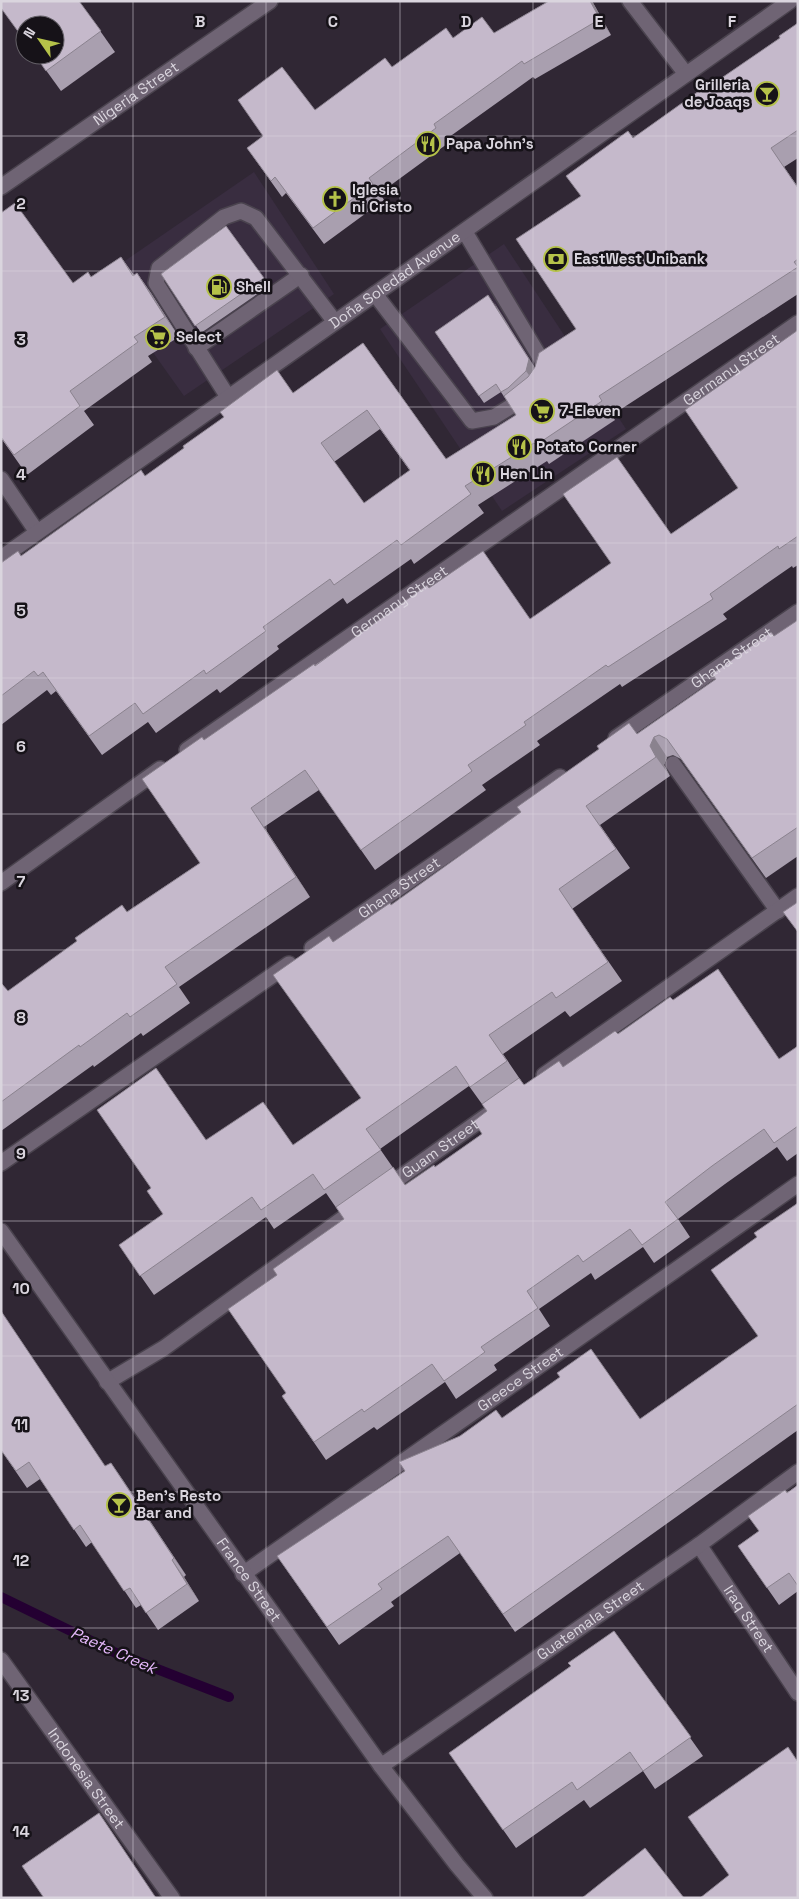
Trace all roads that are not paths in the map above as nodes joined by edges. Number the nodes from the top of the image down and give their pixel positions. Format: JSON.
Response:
{"nodes":[{"id":1,"x":270,"y":1,"type":"edge"},
{"id":2,"x":630,"y":1,"type":"edge"},
{"id":3,"x":790,"y":1,"type":"edge"},
{"id":4,"x":686,"y":74,"type":"junction"},
{"id":5,"x":1,"y":187,"type":"edge"},
{"id":6,"x":465,"y":232,"type":"junction"},
{"id":7,"x":301,"y":275,"type":"junction"},
{"id":8,"x":375,"y":294,"type":"junction"},
{"id":9,"x":335,"y":322,"type":"junction"},
{"id":10,"x":798,"y":323,"type":"edge"},
{"id":11,"x":196,"y":348,"type":"junction"},
{"id":12,"x":228,"y":397,"type":"junction"},
{"id":13,"x":1,"y":479,"type":"edge"},
{"id":14,"x":37,"y":532,"type":"junction"},
{"id":15,"x":1,"y":558,"type":"edge"},
{"id":16,"x":798,"y":612,"type":"edge"},
{"id":17,"x":602,"y":748,"type":"edge"},
{"id":18,"x":673,"y":764,"type":"edge"},
{"id":19,"x":569,"y":770,"type":"edge"},
{"id":20,"x":1,"y":883,"type":"edge"},
{"id":21,"x":798,"y":896,"type":"edge"},
{"id":22,"x":778,"y":911,"type":"junction"},
{"id":23,"x":533,"y":1083,"type":"edge"},
{"id":24,"x":500,"y":1106,"type":"edge"},
{"id":25,"x":1,"y":1163,"type":"edge"},
{"id":26,"x":798,"y":1184,"type":"edge"},
{"id":27,"x":1,"y":1231,"type":"edge"},
{"id":28,"x":107,"y":1382,"type":"junction"},
{"id":29,"x":798,"y":1472,"type":"edge"},
{"id":30,"x":699,"y":1545,"type":"junction"},
{"id":31,"x":243,"y":1574,"type":"junction"},
{"id":32,"x":1,"y":1660,"type":"edge"},
{"id":33,"x":798,"y":1694,"type":"edge"},
{"id":34,"x":381,"y":1766,"type":"junction"},
{"id":35,"x":172,"y":1898,"type":"edge"},
{"id":36,"x":485,"y":1898,"type":"edge"}],
"edges":[{"from":1,"to":5,"type":"street","name":"Nigeria Street"},
{"from":2,"to":4,"type":"street"},
{"from":3,"to":4,"type":"street","name":"Doña Soledad Avenue"},
{"from":4,"to":6,"type":"street","name":"Doña Soledad Avenue"},
{"from":6,"to":8,"type":"street","name":"Doña Soledad Avenue"},
{"from":6,"to":8,"type":"street"},
{"from":7,"to":9,"type":"street"},
{"from":7,"to":11,"type":"street"},
{"from":7,"to":11,"type":"street"},
{"from":8,"to":9,"type":"street","name":"Doña Soledad Avenue"},
{"from":9,"to":12,"type":"street","name":"Doña Soledad Avenue"},
{"from":10,"to":20,"type":"street","name":"Germany Street"},
{"from":11,"to":12,"type":"street"},
{"from":12,"to":14,"type":"street","name":"Doña Soledad Avenue"},
{"from":13,"to":14,"type":"street"},
{"from":14,"to":15,"type":"street","name":"Doña Soledad Avenue"},
{"from":16,"to":17,"type":"street","name":"Ghana Street"},
{"from":18,"to":22,"type":"street"},
{"from":19,"to":25,"type":"street","name":"Ghana Street"},
{"from":21,"to":22,"type":"street"},
{"from":22,"to":23,"type":"street"},
{"from":24,"to":28,"type":"street","name":"Guam Street"},
{"from":26,"to":31,"type":"street","name":"Greece Street"},
{"from":27,"to":28,"type":"street","name":"France Street"},
{"from":28,"to":31,"type":"street","name":"France Street"},
{"from":29,"to":30,"type":"street","name":"Guatemala Street"},
{"from":30,"to":33,"type":"street","name":"Iraq Street"},
{"from":30,"to":34,"type":"street","name":"Guatemala Street"},
{"from":31,"to":34,"type":"street","name":"France Street"},
{"from":32,"to":35,"type":"street","name":"Indonesia Street"},
{"from":34,"to":36,"type":"street","name":"France Street"}]}
